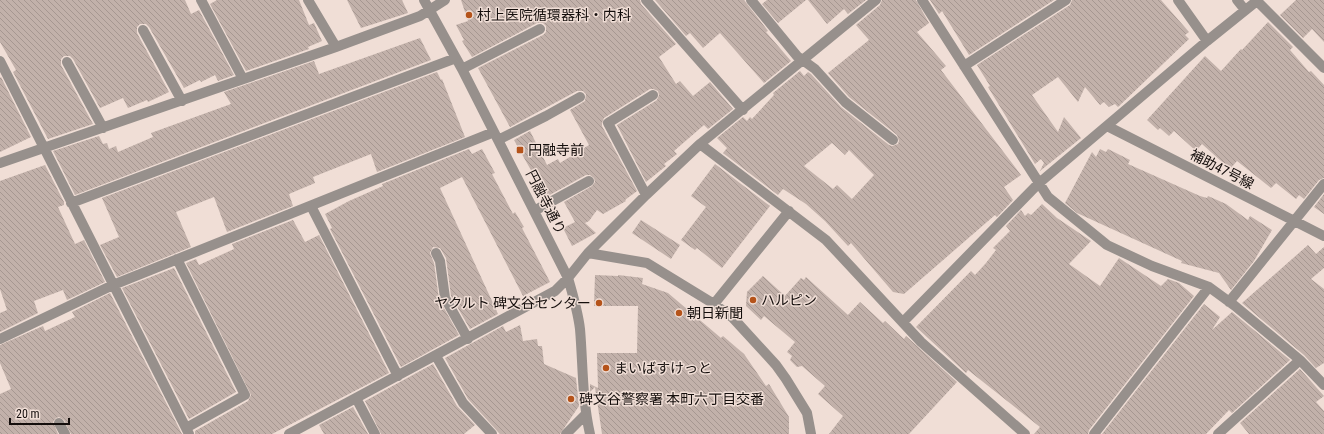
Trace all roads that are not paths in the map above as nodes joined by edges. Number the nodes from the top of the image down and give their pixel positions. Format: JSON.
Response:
{"nodes":[{"id":1,"x":201,"y":0,"type":"edge"},
{"id":2,"x":308,"y":0,"type":"edge"},
{"id":3,"x":424,"y":0,"type":"edge"},
{"id":4,"x":445,"y":0,"type":"edge"},
{"id":5,"x":646,"y":0,"type":"edge"},
{"id":6,"x":751,"y":0,"type":"edge"},
{"id":7,"x":876,"y":0,"type":"edge"},
{"id":8,"x":922,"y":0,"type":"edge"},
{"id":9,"x":1066,"y":0,"type":"edge"},
{"id":10,"x":1178,"y":0,"type":"edge"},
{"id":11,"x":1237,"y":0,"type":"edge"},
{"id":12,"x":1257,"y":1,"type":"edge"},
{"id":13,"x":430,"y":10,"type":"junction"},
{"id":14,"x":1245,"y":10,"type":"junction"},
{"id":15,"x":540,"y":29,"type":"dead end"},
{"id":16,"x":143,"y":30,"type":"dead end"},
{"id":17,"x":1207,"y":41,"type":"junction"},
{"id":18,"x":336,"y":47,"type":"junction"},
{"id":19,"x":456,"y":58,"type":"junction"},
{"id":20,"x":804,"y":60,"type":"junction"},
{"id":21,"x":0,"y":61,"type":"edge"},
{"id":22,"x":67,"y":62,"type":"dead end"},
{"id":23,"x":964,"y":66,"type":"junction"},
{"id":24,"x":1324,"y":68,"type":"edge"},
{"id":25,"x":462,"y":69,"type":"junction"},
{"id":26,"x":243,"y":79,"type":"junction"},
{"id":27,"x":653,"y":95,"type":"dead end"},
{"id":28,"x":580,"y":97,"type":"dead end"},
{"id":29,"x":182,"y":100,"type":"junction"},
{"id":30,"x":743,"y":110,"type":"junction"},
{"id":31,"x":1107,"y":126,"type":"junction"},
{"id":32,"x":103,"y":128,"type":"junction"},
{"id":33,"x":496,"y":136,"type":"junction"},
{"id":34,"x":893,"y":140,"type":"dead end"},
{"id":35,"x":700,"y":144,"type":"junction"},
{"id":36,"x":43,"y":149,"type":"junction"},
{"id":37,"x":0,"y":163,"type":"edge"},
{"id":38,"x":589,"y":181,"type":"dead end"},
{"id":39,"x":1038,"y":184,"type":"junction"},
{"id":40,"x":1324,"y":184,"type":"edge"},
{"id":41,"x":646,"y":195,"type":"junction"},
{"id":42,"x":71,"y":203,"type":"junction"},
{"id":43,"x":311,"y":206,"type":"junction"},
{"id":44,"x":534,"y":211,"type":"junction"},
{"id":45,"x":789,"y":212,"type":"junction"},
{"id":46,"x":1293,"y":221,"type":"junction"},
{"id":47,"x":1324,"y":236,"type":"edge"},
{"id":48,"x":436,"y":253,"type":"dead end"},
{"id":49,"x":588,"y":254,"type":"junction"},
{"id":50,"x":177,"y":259,"type":"junction"},
{"id":51,"x":568,"y":278,"type":"junction"},
{"id":52,"x":113,"y":285,"type":"junction"},
{"id":53,"x":1209,"y":287,"type":"junction"},
{"id":54,"x":1229,"y":302,"type":"junction"},
{"id":55,"x":714,"y":304,"type":"junction"},
{"id":56,"x":903,"y":322,"type":"junction"},
{"id":57,"x":468,"y":338,"type":"junction"},
{"id":58,"x":0,"y":339,"type":"edge"},
{"id":59,"x":436,"y":356,"type":"junction"},
{"id":60,"x":1300,"y":360,"type":"junction"},
{"id":61,"x":398,"y":376,"type":"junction"},
{"id":62,"x":1324,"y":385,"type":"edge"},
{"id":63,"x":356,"y":398,"type":"junction"},
{"id":64,"x":585,"y":415,"type":"junction"},
{"id":65,"x":59,"y":423,"type":"dead end"},
{"id":66,"x":187,"y":431,"type":"edge"},
{"id":67,"x":65,"y":434,"type":"edge"},
{"id":68,"x":289,"y":434,"type":"edge"},
{"id":69,"x":375,"y":434,"type":"edge"},
{"id":70,"x":492,"y":434,"type":"edge"},
{"id":71,"x":566,"y":434,"type":"edge"},
{"id":72,"x":590,"y":434,"type":"edge"},
{"id":73,"x":811,"y":434,"type":"edge"},
{"id":74,"x":1024,"y":434,"type":"edge"},
{"id":75,"x":1094,"y":434,"type":"edge"},
{"id":76,"x":1218,"y":434,"type":"edge"}],
"edges":[{"from":1,"to":26,"type":"street"},
{"from":2,"to":18,"type":"street"},
{"from":3,"to":13,"type":"street","name":"円融寺通り"},
{"from":4,"to":13,"type":"street"},
{"from":5,"to":30,"type":"street"},
{"from":6,"to":20,"type":"street"},
{"from":7,"to":20,"type":"street"},
{"from":8,"to":23,"type":"street"},
{"from":9,"to":23,"type":"street"},
{"from":10,"to":17,"type":"street"},
{"from":11,"to":14,"type":"street"},
{"from":12,"to":14,"type":"street"},
{"from":12,"to":24,"type":"street"},
{"from":13,"to":18,"type":"street"},
{"from":13,"to":19,"type":"street","name":"円融寺通り"},
{"from":14,"to":17,"type":"street"},
{"from":15,"to":25,"type":"street"},
{"from":16,"to":29,"type":"street"},
{"from":17,"to":31,"type":"street"},
{"from":18,"to":26,"type":"street"},
{"from":19,"to":25,"type":"street","name":"円融寺通り"},
{"from":19,"to":42,"type":"street"},
{"from":20,"to":30,"type":"street"},
{"from":20,"to":34,"type":"street"},
{"from":21,"to":36,"type":"street"},
{"from":22,"to":32,"type":"street"},
{"from":23,"to":39,"type":"street"},
{"from":25,"to":33,"type":"street","name":"円融寺通り"},
{"from":26,"to":29,"type":"street"},
{"from":27,"to":41,"type":"street"},
{"from":28,"to":33,"type":"street"},
{"from":29,"to":32,"type":"street"},
{"from":30,"to":35,"type":"street"},
{"from":31,"to":39,"type":"street"},
{"from":31,"to":46,"type":"street","name":"補助47号線"},
{"from":32,"to":36,"type":"street"},
{"from":33,"to":43,"type":"street"},
{"from":33,"to":44,"type":"street","name":"円融寺通り"},
{"from":35,"to":41,"type":"street"},
{"from":35,"to":45,"type":"street"},
{"from":36,"to":37,"type":"street"},
{"from":36,"to":42,"type":"street"},
{"from":38,"to":44,"type":"street"},
{"from":39,"to":53,"type":"street"},
{"from":39,"to":56,"type":"street"},
{"from":40,"to":46,"type":"street"},
{"from":41,"to":49,"type":"street"},
{"from":42,"to":52,"type":"street"},
{"from":43,"to":50,"type":"street"},
{"from":43,"to":61,"type":"street"},
{"from":44,"to":51,"type":"street","name":"円融寺通り"},
{"from":45,"to":55,"type":"street"},
{"from":45,"to":56,"type":"street"},
{"from":46,"to":47,"type":"street","name":"補助47号線"},
{"from":46,"to":54,"type":"street"},
{"from":48,"to":57,"type":"street"},
{"from":49,"to":51,"type":"street"},
{"from":49,"to":55,"type":"street"},
{"from":50,"to":52,"type":"street"},
{"from":50,"to":66,"type":"street"},
{"from":51,"to":57,"type":"street"},
{"from":51,"to":64,"type":"street","name":"円融寺通り"},
{"from":52,"to":58,"type":"street"},
{"from":52,"to":66,"type":"street"},
{"from":53,"to":54,"type":"street"},
{"from":53,"to":75,"type":"street"},
{"from":54,"to":60,"type":"street"},
{"from":55,"to":73,"type":"street"},
{"from":56,"to":74,"type":"street"},
{"from":57,"to":59,"type":"street"},
{"from":59,"to":61,"type":"street"},
{"from":59,"to":70,"type":"street"},
{"from":60,"to":62,"type":"street"},
{"from":60,"to":76,"type":"street"},
{"from":61,"to":63,"type":"street"},
{"from":63,"to":68,"type":"street"},
{"from":63,"to":69,"type":"street"},
{"from":64,"to":71,"type":"street"},
{"from":64,"to":72,"type":"street","name":"円融寺通り"},
{"from":65,"to":67,"type":"street"}]}
